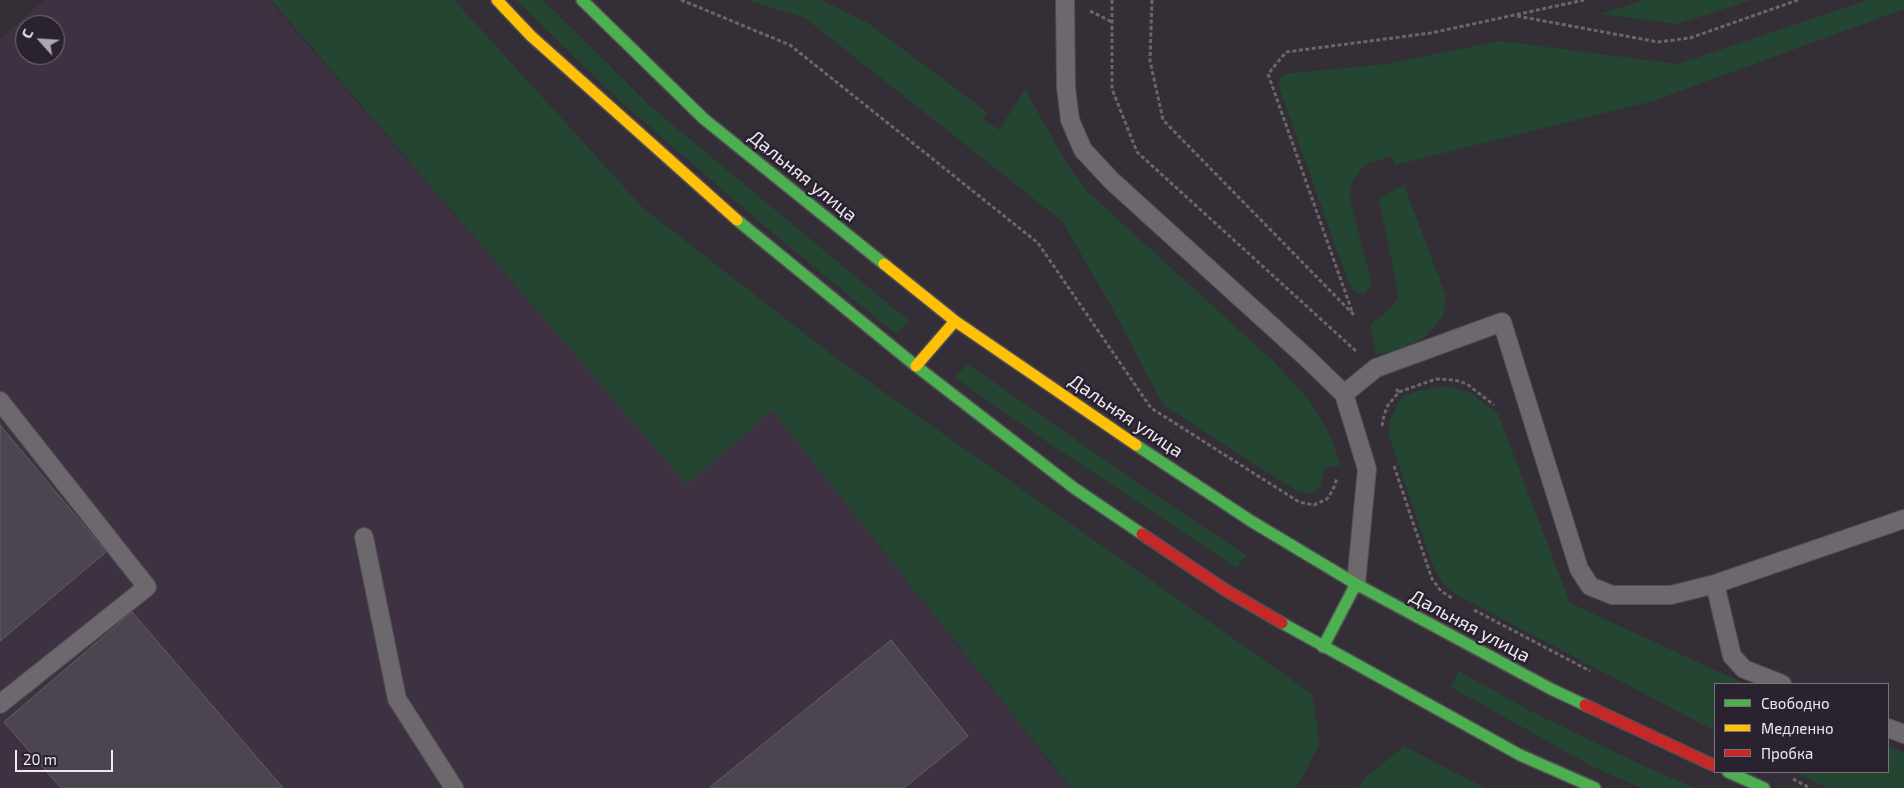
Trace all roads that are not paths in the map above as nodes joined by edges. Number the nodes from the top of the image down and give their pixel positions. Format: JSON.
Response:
{"nodes":[{"id":1,"x":497,"y":0,"type":"edge"},
{"id":2,"x":582,"y":0,"type":"edge"},
{"id":3,"x":1065,"y":0,"type":"edge"},
{"id":4,"x":955,"y":321,"type":"junction"},
{"id":5,"x":916,"y":366,"type":"junction"},
{"id":6,"x":1344,"y":394,"type":"junction"},
{"id":7,"x":0,"y":402,"type":"edge"},
{"id":8,"x":1904,"y":519,"type":"edge"},
{"id":9,"x":364,"y":537,"type":"dead end"},
{"id":10,"x":1356,"y":584,"type":"junction"},
{"id":11,"x":1715,"y":584,"type":"junction"},
{"id":12,"x":1323,"y":647,"type":"junction"},
{"id":13,"x":1780,"y":683,"type":"edge"},
{"id":14,"x":0,"y":704,"type":"edge"},
{"id":15,"x":1889,"y":728,"type":"edge"},
{"id":16,"x":1904,"y":734,"type":"edge"},
{"id":17,"x":1714,"y":766,"type":"edge"},
{"id":18,"x":1730,"y":773,"type":"edge"},
{"id":19,"x":454,"y":788,"type":"edge"},
{"id":20,"x":1595,"y":788,"type":"edge"},
{"id":21,"x":1764,"y":788,"type":"edge"}],
"edges":[{"from":1,"to":5,"type":"main road"},
{"from":2,"to":4,"type":"main road","name":"Дальняя улица"},
{"from":3,"to":6,"type":"lane"},
{"from":4,"to":5,"type":"main road"},
{"from":4,"to":10,"type":"main road","name":"Дальняя улица"},
{"from":5,"to":12,"type":"main road"},
{"from":6,"to":10,"type":"lane"},
{"from":6,"to":11,"type":"lane"},
{"from":7,"to":14,"type":"lane"},
{"from":8,"to":11,"type":"lane"},
{"from":9,"to":19,"type":"lane"},
{"from":10,"to":12,"type":"main road"},
{"from":10,"to":17,"type":"main road","name":"Дальняя улица"},
{"from":11,"to":13,"type":"lane"},
{"from":12,"to":20,"type":"main road"},
{"from":15,"to":16,"type":"lane"},
{"from":18,"to":21,"type":"main road"}]}
